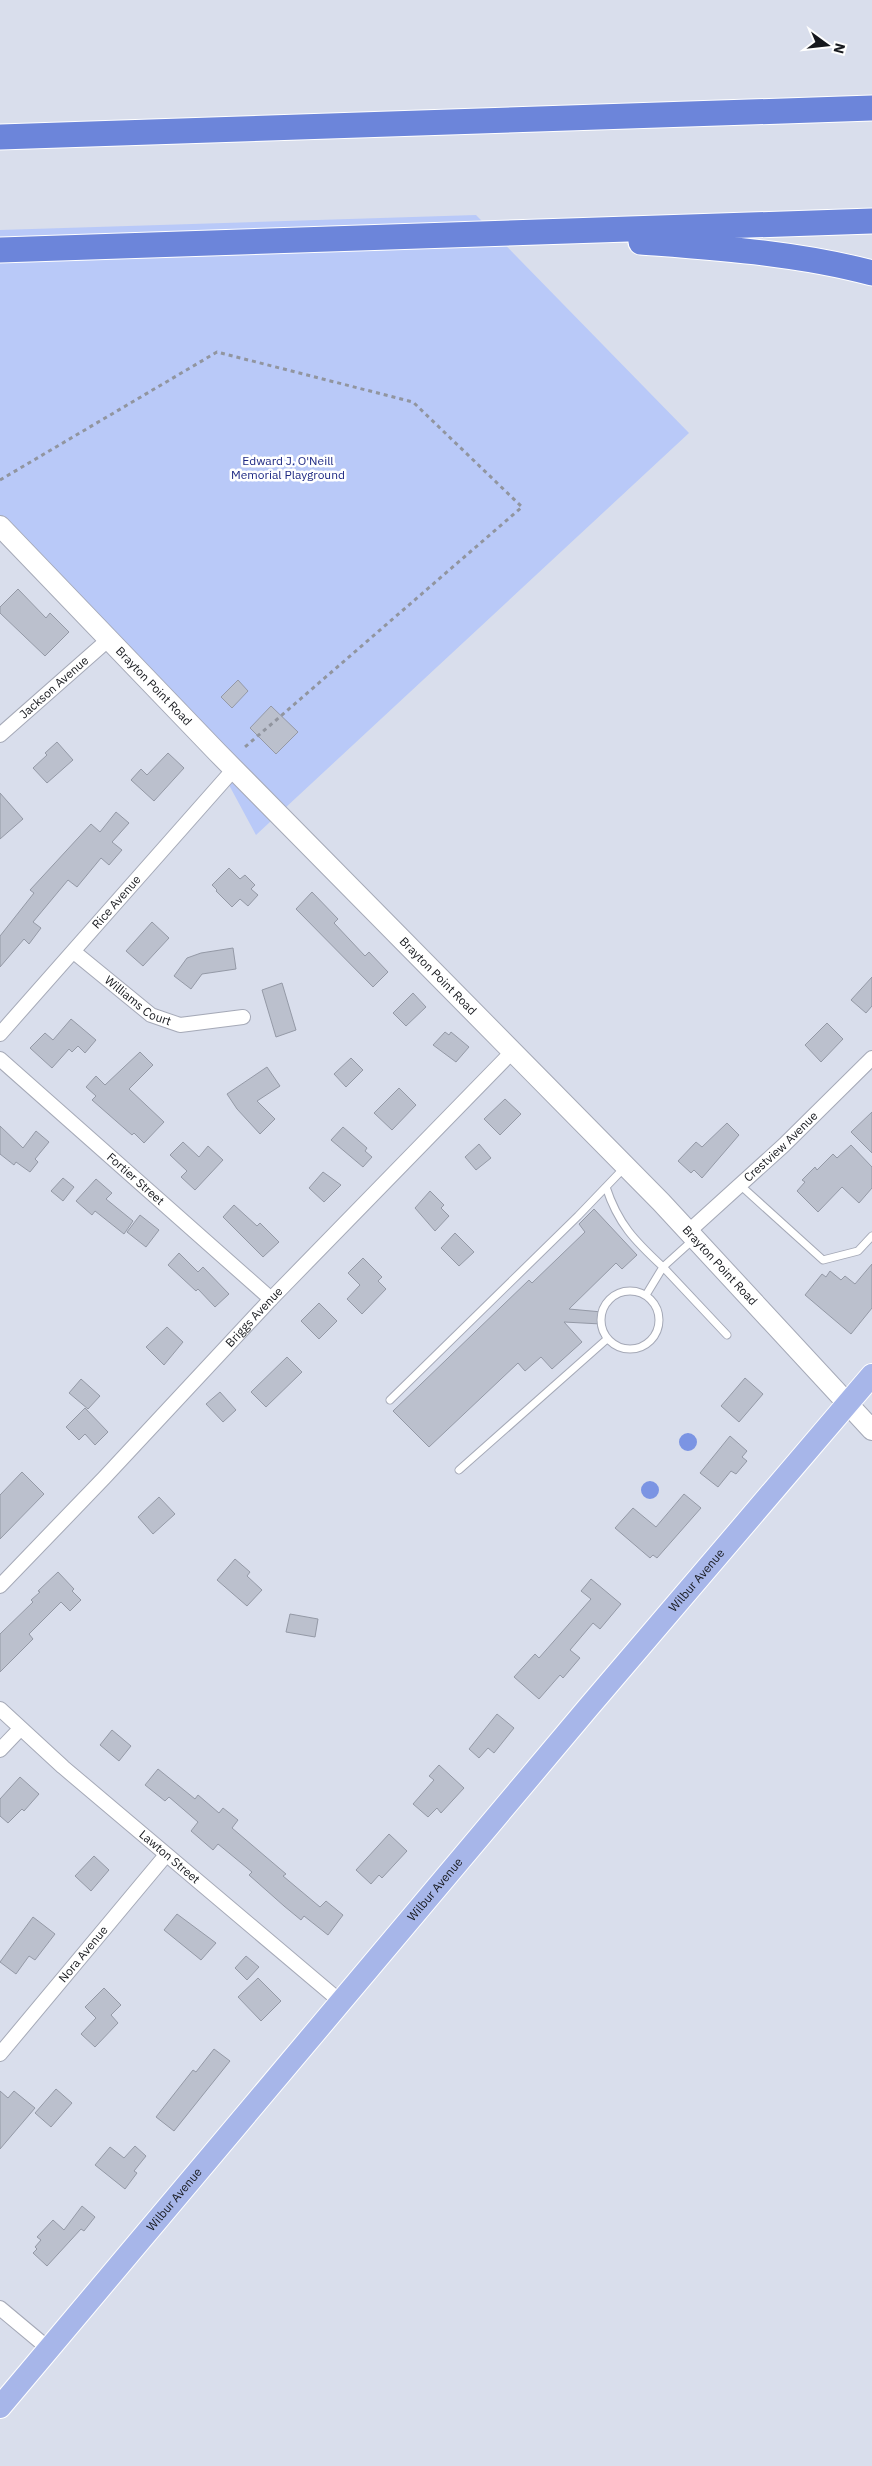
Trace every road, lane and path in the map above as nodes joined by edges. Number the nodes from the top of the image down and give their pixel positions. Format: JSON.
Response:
{"nodes":[{"id":1,"x":870,"y":108,"type":"edge"},
{"id":2,"x":0,"y":137,"type":"edge"},
{"id":3,"x":872,"y":221,"type":"edge"},
{"id":4,"x":509,"y":233,"type":"junction"},
{"id":5,"x":0,"y":250,"type":"edge"},
{"id":6,"x":872,"y":274,"type":"edge"},
{"id":7,"x":0,"y":480,"type":"edge"},
{"id":8,"x":0,"y":526,"type":"edge"},
{"id":9,"x":109,"y":639,"type":"junction"},
{"id":10,"x":0,"y":736,"type":"edge"},
{"id":11,"x":245,"y":747,"type":"dead end"},
{"id":12,"x":234,"y":769,"type":"junction"},
{"id":13,"x":74,"y":952,"type":"junction"},
{"id":14,"x":243,"y":1017,"type":"dead end"},
{"id":15,"x":0,"y":1034,"type":"edge"},
{"id":16,"x":512,"y":1052,"type":"junction"},
{"id":17,"x":872,"y":1058,"type":"edge"},
{"id":18,"x":0,"y":1059,"type":"edge"},
{"id":19,"x":625,"y":1166,"type":"junction"},
{"id":20,"x":740,"y":1185,"type":"junction"},
{"id":21,"x":606,"y":1187,"type":"junction"},
{"id":22,"x":691,"y":1236,"type":"junction"},
{"id":23,"x":872,"y":1236,"type":"edge"},
{"id":24,"x":663,"y":1268,"type":"junction"},
{"id":25,"x":646,"y":1295,"type":"junction"},
{"id":26,"x":271,"y":1299,"type":"junction"},
{"id":27,"x":727,"y":1335,"type":"dead end"},
{"id":28,"x":608,"y":1339,"type":"junction"},
{"id":29,"x":872,"y":1375,"type":"edge"},
{"id":30,"x":390,"y":1400,"type":"dead end"},
{"id":31,"x":848,"y":1405,"type":"junction"},
{"id":32,"x":872,"y":1430,"type":"edge"},
{"id":33,"x":459,"y":1470,"type":"dead end"},
{"id":34,"x":0,"y":1586,"type":"edge"},
{"id":35,"x":0,"y":1709,"type":"edge"},
{"id":36,"x":20,"y":1729,"type":"junction"},
{"id":37,"x":0,"y":1750,"type":"edge"},
{"id":38,"x":166,"y":1854,"type":"junction"},
{"id":39,"x":341,"y":2002,"type":"junction"},
{"id":40,"x":0,"y":2054,"type":"edge"},
{"id":41,"x":0,"y":2308,"type":"edge"},
{"id":42,"x":48,"y":2349,"type":"junction"},
{"id":43,"x":0,"y":2407,"type":"edge"}],
"edges":[{"from":1,"to":2,"type":"highway"},
{"from":3,"to":4,"type":"highway"},
{"from":4,"to":5,"type":"highway"},
{"from":4,"to":6,"type":"highway"},
{"from":7,"to":11,"type":"path"},
{"from":8,"to":9,"type":"street","name":"Brayton Point Road"},
{"from":9,"to":10,"type":"street","name":"Jackson Avenue"},
{"from":9,"to":12,"type":"street","name":"Brayton Point Road"},
{"from":12,"to":13,"type":"street","name":"Rice Avenue"},
{"from":12,"to":16,"type":"street","name":"Brayton Point Road"},
{"from":13,"to":14,"type":"street","name":"Williams Court"},
{"from":13,"to":15,"type":"street","name":"Rice Avenue"},
{"from":16,"to":19,"type":"street","name":"Brayton Point Road"},
{"from":16,"to":26,"type":"street","name":"Briggs Avenue"},
{"from":17,"to":20,"type":"street","name":"Crestview Avenue"},
{"from":18,"to":26,"type":"street","name":"Fortier Street"},
{"from":19,"to":21,"type":"lane"},
{"from":19,"to":22,"type":"street","name":"Brayton Point Road"},
{"from":20,"to":22,"type":"street","name":"Crestview Avenue"},
{"from":20,"to":23,"type":"lane"},
{"from":21,"to":24,"type":"lane"},
{"from":21,"to":30,"type":"lane"},
{"from":22,"to":24,"type":"lane"},
{"from":22,"to":31,"type":"street","name":"Brayton Point Road"},
{"from":24,"to":25,"type":"lane"},
{"from":24,"to":27,"type":"lane"},
{"from":25,"to":28,"type":"lane"},
{"from":25,"to":28,"type":"lane"},
{"from":26,"to":34,"type":"street","name":"Briggs Avenue"},
{"from":28,"to":33,"type":"lane"},
{"from":29,"to":31,"type":"main road","name":"Wilbur Avenue"},
{"from":31,"to":32,"type":"street","name":"Brayton Point Road"},
{"from":31,"to":39,"type":"main road","name":"Wilbur Avenue"},
{"from":35,"to":36,"type":"street","name":"Lawton Street"},
{"from":36,"to":37,"type":"street"},
{"from":36,"to":38,"type":"street","name":"Lawton Street"},
{"from":38,"to":39,"type":"street","name":"Lawton Street"},
{"from":38,"to":40,"type":"street","name":"Nora Avenue"},
{"from":39,"to":42,"type":"main road","name":"Wilbur Avenue"},
{"from":41,"to":42,"type":"street"},
{"from":42,"to":43,"type":"main road","name":"Wilbur Avenue"}]}
